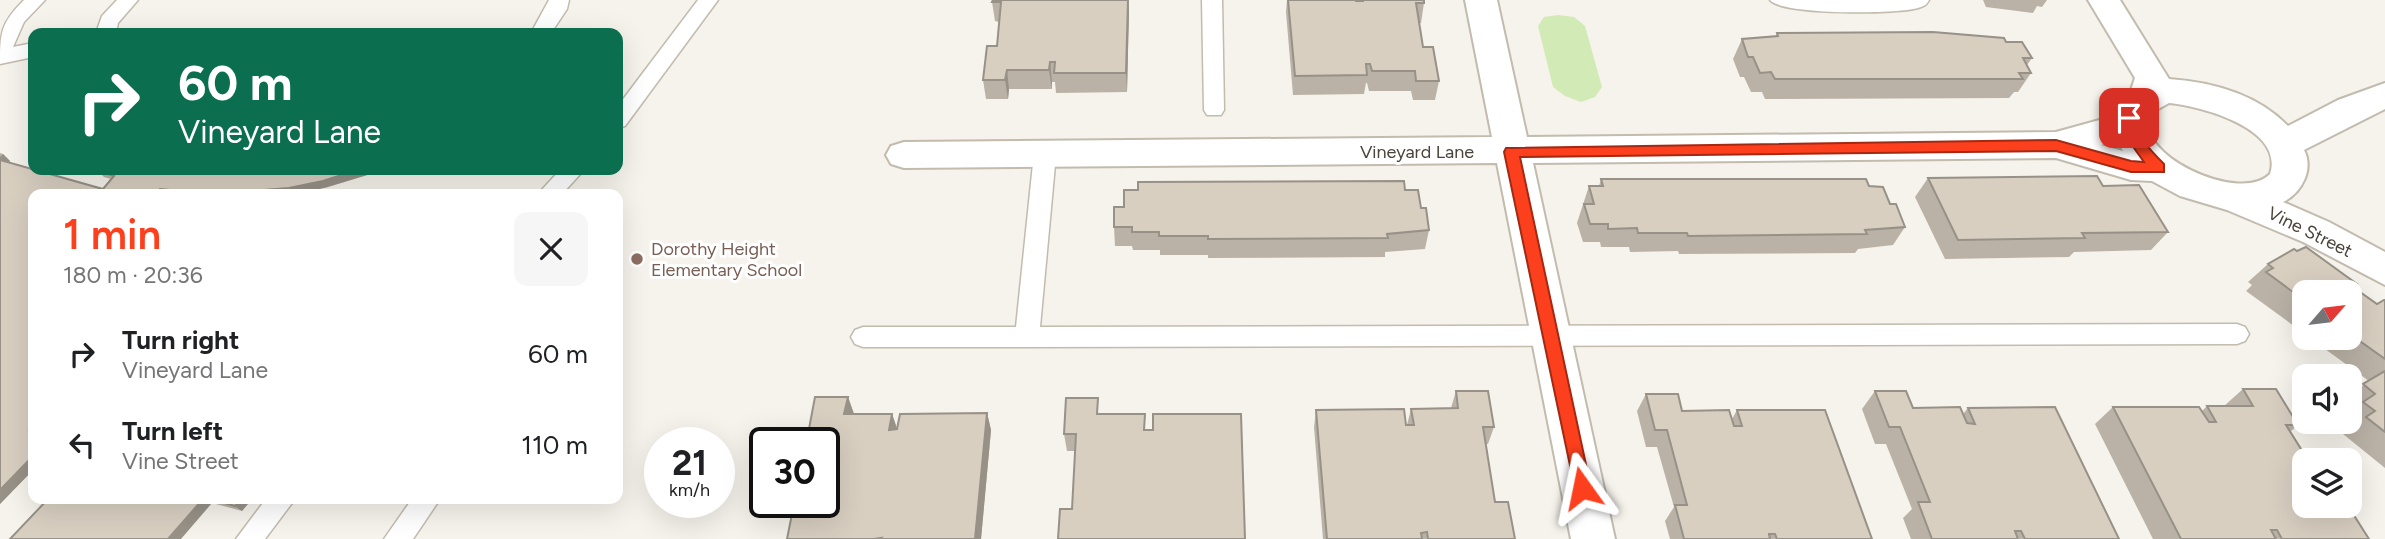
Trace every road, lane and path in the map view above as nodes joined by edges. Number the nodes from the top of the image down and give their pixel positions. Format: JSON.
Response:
{"nodes":[{"id":1,"x":35,"y":0,"type":"edge"},
{"id":2,"x":128,"y":0,"type":"edge"},
{"id":3,"x":559,"y":0,"type":"edge"},
{"id":4,"x":708,"y":0,"type":"edge"},
{"id":5,"x":1212,"y":0,"type":"edge"},
{"id":6,"x":1481,"y":0,"type":"edge"},
{"id":7,"x":1780,"y":0,"type":"edge"},
{"id":8,"x":1919,"y":0,"type":"edge"},
{"id":9,"x":2104,"y":0,"type":"edge"},
{"id":10,"x":107,"y":28,"type":"edge"},
{"id":11,"x":544,"y":28,"type":"edge"},
{"id":12,"x":28,"y":51,"type":"edge"},
{"id":13,"x":2138,"y":51,"type":"junction"},
{"id":14,"x":0,"y":55,"type":"edge"},
{"id":15,"x":2189,"y":92,"type":"junction"},
{"id":16,"x":2374,"y":103,"type":"edge"},
{"id":17,"x":1214,"y":110,"type":"dead end"},
{"id":18,"x":2138,"y":110,"type":"junction"},
{"id":19,"x":2246,"y":111,"type":"junction"},
{"id":20,"x":623,"y":114,"type":"edge"},
{"id":21,"x":2056,"y":145,"type":"junction"},
{"id":22,"x":1511,"y":152,"type":"junction"},
{"id":23,"x":1045,"y":154,"type":"junction"},
{"id":24,"x":904,"y":155,"type":"dead end"},
{"id":25,"x":2286,"y":162,"type":"junction"},
{"id":26,"x":2159,"y":168,"type":"junction"},
{"id":27,"x":568,"y":175,"type":"edge"},
{"id":28,"x":555,"y":189,"type":"edge"},
{"id":29,"x":2236,"y":198,"type":"junction"},
{"id":30,"x":2384,"y":269,"type":"edge"},
{"id":31,"x":2237,"y":334,"type":"dead end"},
{"id":32,"x":1550,"y":336,"type":"junction"},
{"id":33,"x":863,"y":337,"type":"dead end"},
{"id":34,"x":1027,"y":337,"type":"junction"},
{"id":35,"x":278,"y":504,"type":"edge"},
{"id":36,"x":423,"y":504,"type":"edge"},
{"id":37,"x":249,"y":539,"type":"edge"},
{"id":38,"x":397,"y":539,"type":"edge"},
{"id":39,"x":1593,"y":539,"type":"edge"}],
"edges":[{"from":1,"to":14,"type":"lane"},
{"from":2,"to":10,"type":"lane"},
{"from":3,"to":11,"type":"lane"},
{"from":4,"to":20,"type":"lane"},
{"from":5,"to":17,"type":"lane"},
{"from":6,"to":22,"type":"street"},
{"from":7,"to":8,"type":"lane"},
{"from":9,"to":13,"type":"street","name":"Vine Street"},
{"from":12,"to":14,"type":"lane"},
{"from":13,"to":15,"type":"street","name":"Vine Street"},
{"from":13,"to":18,"type":"street","name":"Vine Street"},
{"from":15,"to":18,"type":"street","name":"Vine Street"},
{"from":15,"to":19,"type":"street","name":"Vine Street"},
{"from":16,"to":19,"type":"street"},
{"from":16,"to":25,"type":"street"},
{"from":18,"to":21,"type":"street","name":"Vineyard Lane"},
{"from":18,"to":26,"type":"street","name":"Vine Street"},
{"from":19,"to":25,"type":"street","name":"Vine Street"},
{"from":21,"to":22,"type":"street","name":"Vineyard Lane"},
{"from":21,"to":26,"type":"street","name":"Vineyard Lane"},
{"from":22,"to":23,"type":"street","name":"Vineyard Lane"},
{"from":22,"to":32,"type":"street"},
{"from":23,"to":24,"type":"street","name":"Vineyard Lane"},
{"from":23,"to":34,"type":"lane"},
{"from":25,"to":29,"type":"street","name":"Vine Street"},
{"from":25,"to":30,"type":"street","name":"Vine Street"},
{"from":26,"to":29,"type":"street","name":"Vine Street"},
{"from":27,"to":28,"type":"lane"},
{"from":29,"to":30,"type":"street","name":"Vine Street"},
{"from":31,"to":32,"type":"lane"},
{"from":32,"to":34,"type":"lane"},
{"from":32,"to":39,"type":"street"},
{"from":33,"to":34,"type":"lane"},
{"from":35,"to":37,"type":"lane"},
{"from":36,"to":38,"type":"lane"}]}
